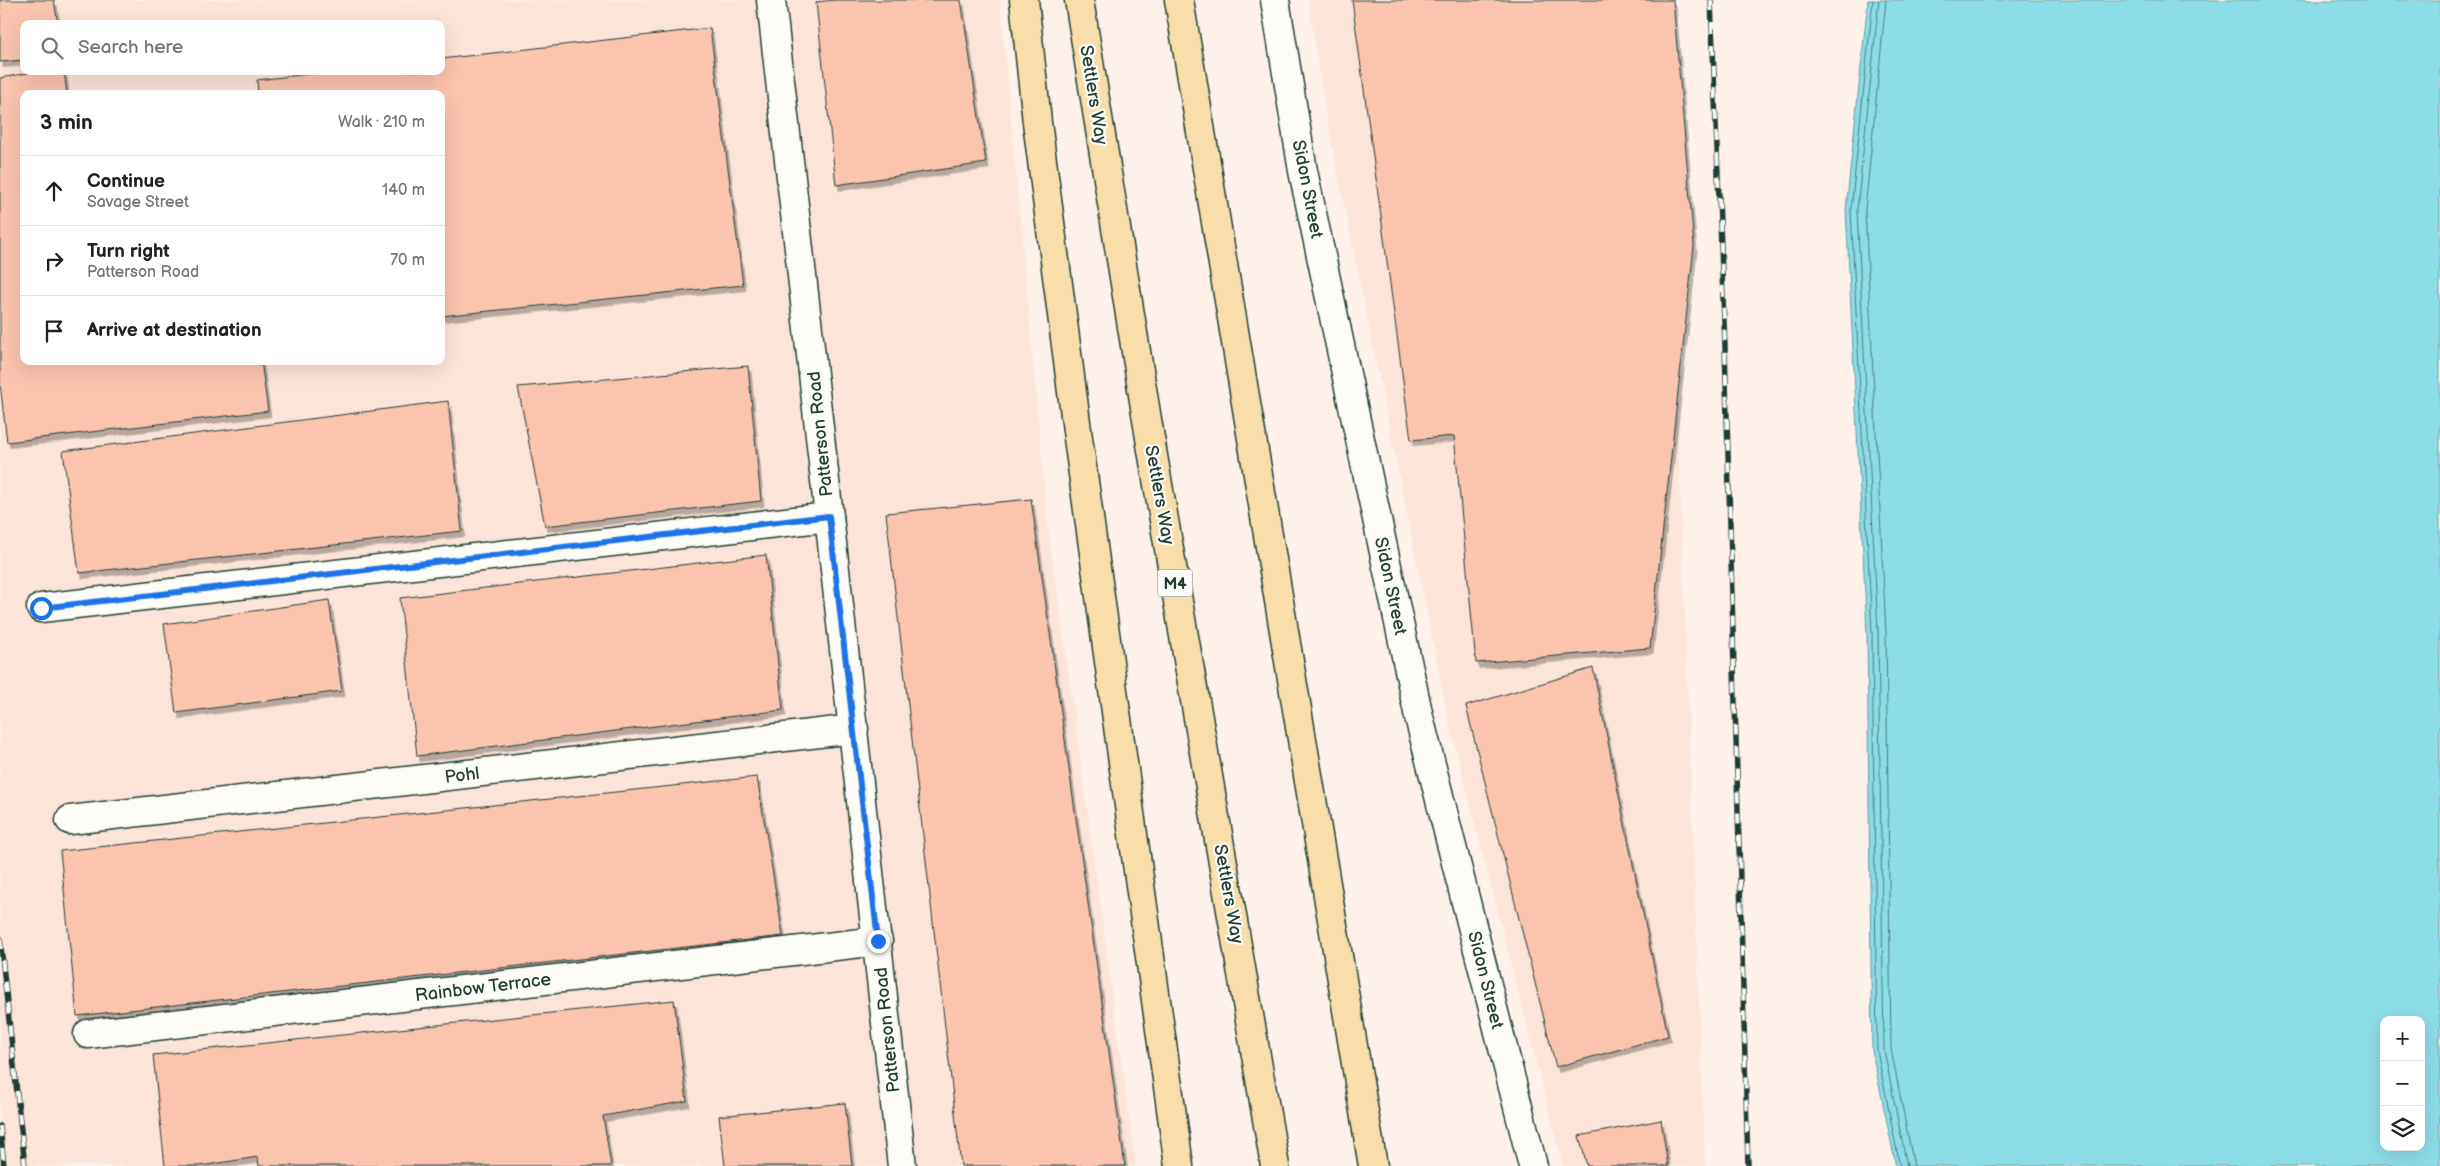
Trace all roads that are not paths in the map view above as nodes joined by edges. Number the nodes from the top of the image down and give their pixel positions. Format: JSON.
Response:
{"nodes":[{"id":1,"x":771,"y":0,"type":"edge"},
{"id":2,"x":1024,"y":0,"type":"edge"},
{"id":3,"x":1079,"y":0,"type":"edge"},
{"id":4,"x":1178,"y":0,"type":"edge"},
{"id":5,"x":1276,"y":0,"type":"edge"},
{"id":6,"x":829,"y":516,"type":"junction"},
{"id":7,"x":41,"y":608,"type":"dead end"},
{"id":8,"x":854,"y":729,"type":"junction"},
{"id":9,"x":70,"y":820,"type":"dead end"},
{"id":10,"x":878,"y":941,"type":"junction"},
{"id":11,"x":88,"y":1034,"type":"dead end"},
{"id":12,"x":902,"y":1166,"type":"edge"},
{"id":13,"x":1179,"y":1166,"type":"edge"},
{"id":14,"x":1275,"y":1166,"type":"edge"},
{"id":15,"x":1373,"y":1166,"type":"edge"},
{"id":16,"x":1533,"y":1166,"type":"edge"}],
"edges":[{"from":1,"to":6,"type":"street","name":"Patterson Road"},
{"from":2,"to":13,"type":"highway"},
{"from":3,"to":14,"type":"highway","name":"Settlers Way","number":"M4"},
{"from":4,"to":15,"type":"highway"},
{"from":5,"to":16,"type":"street","name":"Sidon Street"},
{"from":6,"to":7,"type":"street"},
{"from":6,"to":8,"type":"street","name":"Patterson Road"},
{"from":8,"to":9,"type":"street","name":"Pohl"},
{"from":8,"to":10,"type":"street","name":"Patterson Road"},
{"from":10,"to":11,"type":"street","name":"Rainbow Terrace"},
{"from":10,"to":12,"type":"street","name":"Patterson Road"}]}
